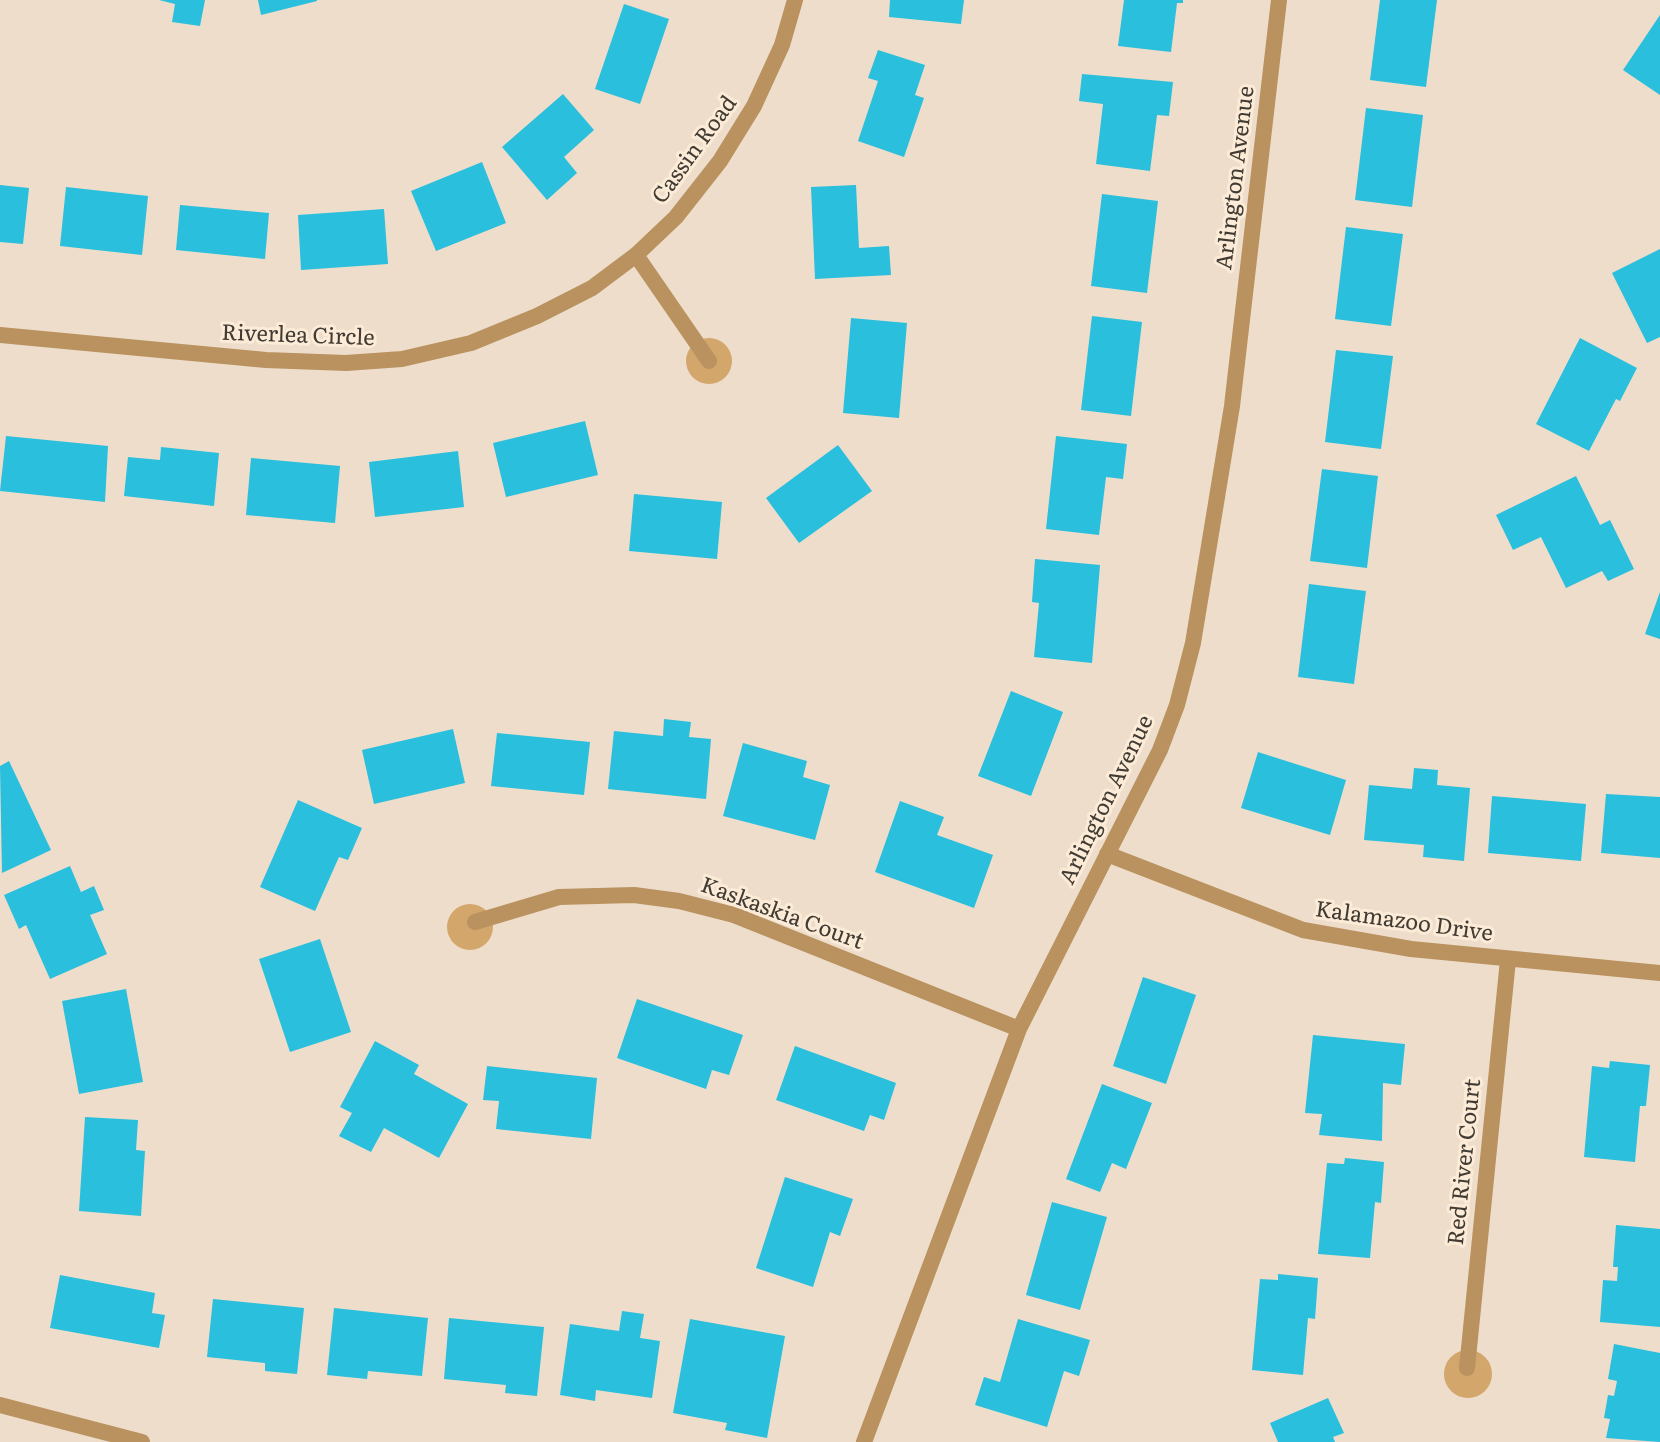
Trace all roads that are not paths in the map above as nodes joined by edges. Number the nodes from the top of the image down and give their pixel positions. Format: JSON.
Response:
{"nodes":[{"id":1,"x":795,"y":0,"type":"edge"},
{"id":2,"x":1279,"y":0,"type":"edge"},
{"id":3,"x":630,"y":260,"type":"junction"},
{"id":4,"x":0,"y":335,"type":"edge"},
{"id":5,"x":709,"y":361,"type":"dead end"},
{"id":6,"x":1107,"y":854,"type":"junction"},
{"id":7,"x":475,"y":922,"type":"dead end"},
{"id":8,"x":1508,"y":960,"type":"junction"},
{"id":9,"x":1660,"y":973,"type":"edge"},
{"id":10,"x":1019,"y":1029,"type":"junction"},
{"id":11,"x":1467,"y":1368,"type":"dead end"},
{"id":12,"x":0,"y":1405,"type":"edge"},
{"id":13,"x":142,"y":1442,"type":"edge"},
{"id":14,"x":864,"y":1442,"type":"edge"}],
"edges":[{"from":1,"to":3,"type":"street","name":"Cassin Road"},
{"from":2,"to":6,"type":"street","name":"Arlington Avenue"},
{"from":3,"to":4,"type":"street","name":"Riverlea Circle"},
{"from":3,"to":5,"type":"street"},
{"from":6,"to":8,"type":"street","name":"Kalamazoo Drive"},
{"from":6,"to":10,"type":"street","name":"Arlington Avenue"},
{"from":7,"to":10,"type":"street","name":"Kaskaskia Court"},
{"from":8,"to":9,"type":"street","name":"Kalamazoo Drive"},
{"from":8,"to":11,"type":"street","name":"Red River Court"},
{"from":10,"to":14,"type":"street","name":"Arlington Avenue"},
{"from":12,"to":13,"type":"street"}]}
